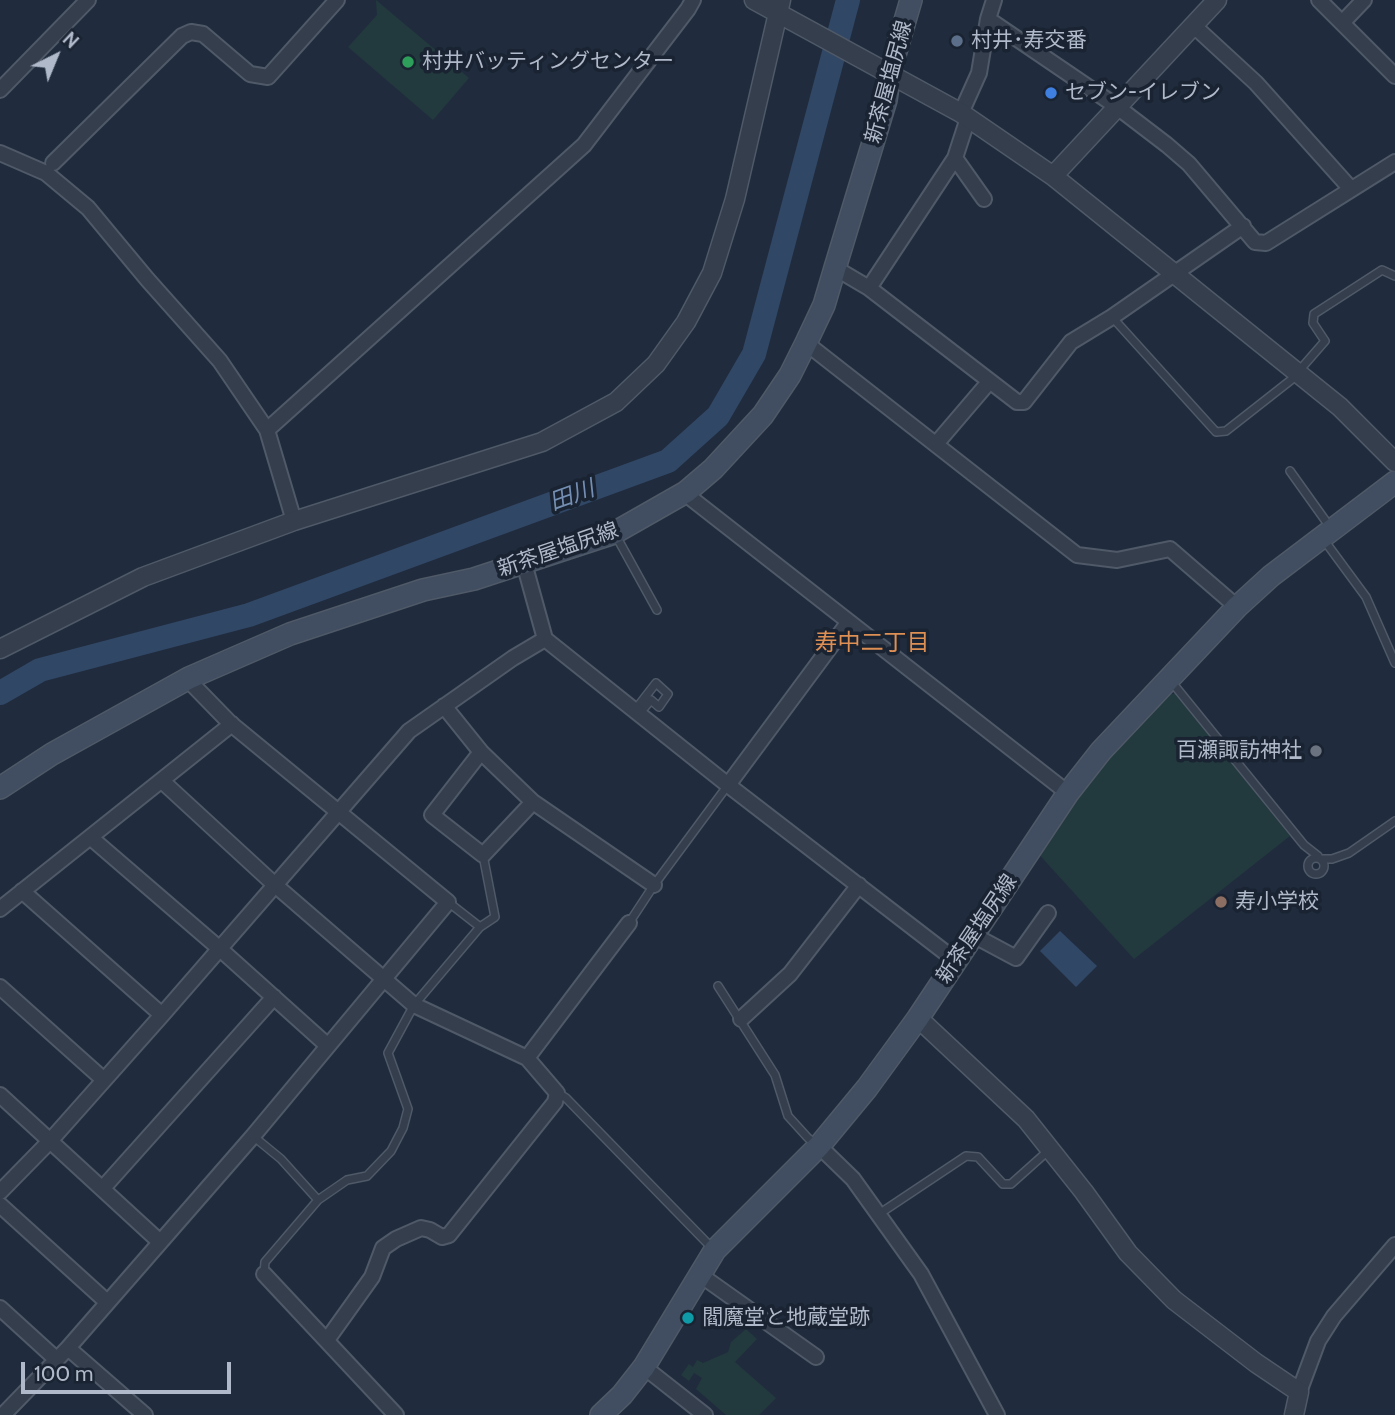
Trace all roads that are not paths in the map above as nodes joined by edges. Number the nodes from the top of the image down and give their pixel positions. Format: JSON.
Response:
{"nodes":[{"id":1,"x":88,"y":0,"type":"edge"},
{"id":2,"x":337,"y":0,"type":"edge"},
{"id":3,"x":693,"y":0,"type":"edge"},
{"id":4,"x":754,"y":0,"type":"edge"},
{"id":5,"x":911,"y":0,"type":"edge"},
{"id":6,"x":994,"y":0,"type":"edge"},
{"id":7,"x":1217,"y":0,"type":"edge"},
{"id":8,"x":1319,"y":0,"type":"edge"},
{"id":9,"x":1364,"y":0,"type":"edge"},
{"id":10,"x":783,"y":11,"type":"edge"},
{"id":11,"x":988,"y":19,"type":"junction"},
{"id":12,"x":1342,"y":23,"type":"junction"},
{"id":13,"x":1193,"y":25,"type":"junction"},
{"id":14,"x":882,"y":68,"type":"junction"},
{"id":15,"x":1395,"y":76,"type":"edge"},
{"id":16,"x":0,"y":90,"type":"edge"},
{"id":17,"x":1116,"y":106,"type":"junction"},
{"id":18,"x":965,"y":115,"type":"junction"},
{"id":19,"x":0,"y":153,"type":"edge"},
{"id":20,"x":955,"y":158,"type":"junction"},
{"id":21,"x":1395,"y":162,"type":"edge"},
{"id":22,"x":53,"y":163,"type":"dead end"},
{"id":23,"x":1053,"y":176,"type":"junction"},
{"id":24,"x":1351,"y":189,"type":"junction"},
{"id":25,"x":984,"y":199,"type":"dead end"},
{"id":26,"x":1243,"y":226,"type":"junction"},
{"id":27,"x":835,"y":268,"type":"junction"},
{"id":28,"x":1174,"y":274,"type":"junction"},
{"id":29,"x":1395,"y":276,"type":"edge"},
{"id":30,"x":869,"y":288,"type":"junction"},
{"id":31,"x":1112,"y":317,"type":"junction"},
{"id":32,"x":806,"y":343,"type":"junction"},
{"id":33,"x":1297,"y":373,"type":"junction"},
{"id":34,"x":989,"y":382,"type":"junction"},
{"id":35,"x":267,"y":430,"type":"junction"},
{"id":36,"x":936,"y":444,"type":"junction"},
{"id":37,"x":1395,"y":462,"type":"edge"},
{"id":38,"x":1290,"y":471,"type":"dead end"},
{"id":39,"x":1395,"y":482,"type":"edge"},
{"id":40,"x":692,"y":499,"type":"dead end"},
{"id":41,"x":294,"y":521,"type":"junction"},
{"id":42,"x":614,"y":533,"type":"junction"},
{"id":43,"x":1328,"y":534,"type":"junction"},
{"id":44,"x":524,"y":563,"type":"junction"},
{"id":45,"x":1237,"y":607,"type":"junction"},
{"id":46,"x":657,"y":610,"type":"dead end"},
{"id":47,"x":848,"y":623,"type":"junction"},
{"id":48,"x":545,"y":639,"type":"junction"},
{"id":49,"x":0,"y":649,"type":"edge"},
{"id":50,"x":1395,"y":663,"type":"edge"},
{"id":51,"x":189,"y":678,"type":"junction"},
{"id":52,"x":1169,"y":679,"type":"junction"},
{"id":53,"x":444,"y":706,"type":"junction"},
{"id":54,"x":636,"y":712,"type":"junction"},
{"id":55,"x":232,"y":724,"type":"junction"},
{"id":56,"x":481,"y":752,"type":"junction"},
{"id":57,"x":162,"y":780,"type":"junction"},
{"id":58,"x":728,"y":785,"type":"junction"},
{"id":59,"x":0,"y":788,"type":"edge"},
{"id":60,"x":1068,"y":793,"type":"junction"},
{"id":61,"x":533,"y":802,"type":"junction"},
{"id":62,"x":339,"y":813,"type":"junction"},
{"id":63,"x":1395,"y":821,"type":"edge"},
{"id":64,"x":90,"y":837,"type":"junction"},
{"id":65,"x":483,"y":855,"type":"junction"},
{"id":66,"x":275,"y":884,"type":"junction"},
{"id":67,"x":654,"y":885,"type":"junction"},
{"id":68,"x":859,"y":885,"type":"junction"},
{"id":69,"x":22,"y":891,"type":"junction"},
{"id":70,"x":448,"y":902,"type":"junction"},
{"id":71,"x":0,"y":909,"type":"edge"},
{"id":72,"x":1048,"y":913,"type":"dead end"},
{"id":73,"x":629,"y":923,"type":"joint"},
{"id":74,"x":480,"y":927,"type":"junction"},
{"id":75,"x":973,"y":935,"type":"junction"},
{"id":76,"x":220,"y":949,"type":"junction"},
{"id":77,"x":955,"y":960,"type":"junction"},
{"id":78,"x":385,"y":978,"type":"junction"},
{"id":79,"x":718,"y":986,"type":"dead end"},
{"id":80,"x":0,"y":987,"type":"edge"},
{"id":81,"x":274,"y":997,"type":"junction"},
{"id":82,"x":414,"y":1005,"type":"junction"},
{"id":83,"x":162,"y":1015,"type":"junction"},
{"id":84,"x":918,"y":1018,"type":"junction"},
{"id":85,"x":741,"y":1019,"type":"junction"},
{"id":86,"x":328,"y":1046,"type":"junction"},
{"id":87,"x":527,"y":1058,"type":"junction"},
{"id":88,"x":104,"y":1080,"type":"junction"},
{"id":89,"x":557,"y":1093,"type":"junction"},
{"id":90,"x":0,"y":1095,"type":"edge"},
{"id":91,"x":253,"y":1136,"type":"junction"},
{"id":92,"x":50,"y":1141,"type":"junction"},
{"id":93,"x":819,"y":1146,"type":"junction"},
{"id":94,"x":1051,"y":1149,"type":"junction"},
{"id":95,"x":103,"y":1188,"type":"junction"},
{"id":96,"x":0,"y":1192,"type":"edge"},
{"id":97,"x":318,"y":1200,"type":"junction"},
{"id":98,"x":0,"y":1205,"type":"edge"},
{"id":99,"x":878,"y":1215,"type":"junction"},
{"id":100,"x":159,"y":1242,"type":"junction"},
{"id":101,"x":1395,"y":1245,"type":"edge"},
{"id":102,"x":715,"y":1250,"type":"junction"},
{"id":103,"x":264,"y":1273,"type":"joint"},
{"id":104,"x":699,"y":1274,"type":"junction"},
{"id":105,"x":107,"y":1302,"type":"junction"},
{"id":106,"x":0,"y":1308,"type":"edge"},
{"id":107,"x":327,"y":1340,"type":"junction"},
{"id":108,"x":68,"y":1348,"type":"junction"},
{"id":109,"x":816,"y":1357,"type":"dead end"},
{"id":110,"x":57,"y":1359,"type":"junction"},
{"id":111,"x":645,"y":1367,"type":"junction"},
{"id":112,"x":1299,"y":1392,"type":"junction"},
{"id":113,"x":4,"y":1415,"type":"edge"},
{"id":114,"x":145,"y":1415,"type":"edge"},
{"id":115,"x":396,"y":1415,"type":"edge"},
{"id":116,"x":601,"y":1415,"type":"edge"},
{"id":117,"x":705,"y":1415,"type":"edge"},
{"id":118,"x":996,"y":1415,"type":"edge"},
{"id":119,"x":1294,"y":1415,"type":"edge"}],
"edges":[{"from":1,"to":16,"type":"street"},
{"from":2,"to":22,"type":"street"},
{"from":3,"to":35,"type":"street"},
{"from":4,"to":10,"type":"street"},
{"from":5,"to":14,"type":"main road","name":"新茶屋塩尻線"},
{"from":6,"to":11,"type":"street"},
{"from":7,"to":13,"type":"street"},
{"from":8,"to":12,"type":"street"},
{"from":9,"to":12,"type":"street"},
{"from":10,"to":14,"type":"street"},
{"from":10,"to":41,"type":"street"},
{"from":11,"to":17,"type":"street"},
{"from":11,"to":18,"type":"street"},
{"from":12,"to":15,"type":"street"},
{"from":13,"to":17,"type":"street"},
{"from":13,"to":24,"type":"street"},
{"from":14,"to":18,"type":"street"},
{"from":14,"to":27,"type":"main road","name":"新茶屋塩尻線"},
{"from":17,"to":23,"type":"street"},
{"from":17,"to":26,"type":"street"},
{"from":18,"to":20,"type":"street"},
{"from":18,"to":23,"type":"street"},
{"from":19,"to":35,"type":"street"},
{"from":20,"to":25,"type":"street"},
{"from":20,"to":30,"type":"street"},
{"from":21,"to":24,"type":"street"},
{"from":23,"to":28,"type":"street"},
{"from":24,"to":26,"type":"street"},
{"from":26,"to":28,"type":"street"},
{"from":27,"to":30,"type":"street"},
{"from":27,"to":32,"type":"main road","name":"新茶屋塩尻線"},
{"from":28,"to":31,"type":"street"},
{"from":28,"to":33,"type":"street"},
{"from":29,"to":33,"type":"lane"},
{"from":30,"to":34,"type":"street"},
{"from":31,"to":33,"type":"lane"},
{"from":31,"to":34,"type":"street"},
{"from":32,"to":36,"type":"street"},
{"from":32,"to":42,"type":"main road","name":"新茶屋塩尻線"},
{"from":33,"to":37,"type":"street"},
{"from":34,"to":36,"type":"street"},
{"from":35,"to":41,"type":"street"},
{"from":36,"to":45,"type":"street"},
{"from":38,"to":43,"type":"lane"},
{"from":39,"to":43,"type":"main road","name":"新茶屋塩尻線"},
{"from":40,"to":47,"type":"street"},
{"from":41,"to":49,"type":"street"},
{"from":42,"to":44,"type":"main road","name":"新茶屋塩尻線"},
{"from":42,"to":46,"type":"lane"},
{"from":43,"to":45,"type":"main road","name":"新茶屋塩尻線"},
{"from":43,"to":50,"type":"lane"},
{"from":44,"to":48,"type":"street"},
{"from":44,"to":51,"type":"main road","name":"新茶屋塩尻線"},
{"from":45,"to":52,"type":"main road","name":"新茶屋塩尻線"},
{"from":47,"to":58,"type":"street"},
{"from":47,"to":60,"type":"street"},
{"from":48,"to":53,"type":"street"},
{"from":48,"to":54,"type":"street"},
{"from":51,"to":55,"type":"street"},
{"from":51,"to":59,"type":"main road","name":"新茶屋塩尻線"},
{"from":52,"to":60,"type":"main road","name":"新茶屋塩尻線"},
{"from":52,"to":63,"type":"lane"},
{"from":53,"to":56,"type":"street"},
{"from":53,"to":62,"type":"street"},
{"from":54,"to":54,"type":"lane"},
{"from":54,"to":58,"type":"street"},
{"from":55,"to":57,"type":"street"},
{"from":55,"to":62,"type":"street"},
{"from":56,"to":61,"type":"street"},
{"from":56,"to":65,"type":"street"},
{"from":57,"to":64,"type":"street"},
{"from":57,"to":66,"type":"street"},
{"from":58,"to":67,"type":"lane"},
{"from":58,"to":68,"type":"street"},
{"from":60,"to":75,"type":"main road","name":"新茶屋塩尻線"},
{"from":61,"to":65,"type":"street"},
{"from":61,"to":67,"type":"street"},
{"from":62,"to":66,"type":"street"},
{"from":62,"to":70,"type":"street"},
{"from":64,"to":69,"type":"street"},
{"from":64,"to":76,"type":"street"},
{"from":65,"to":74,"type":"lane"},
{"from":66,"to":76,"type":"street"},
{"from":66,"to":78,"type":"street"},
{"from":67,"to":73,"type":"lane"},
{"from":68,"to":77,"type":"street"},
{"from":68,"to":85,"type":"street"},
{"from":69,"to":71,"type":"street"},
{"from":69,"to":83,"type":"street"},
{"from":70,"to":74,"type":"lane"},
{"from":70,"to":78,"type":"street"},
{"from":72,"to":75,"type":"street"},
{"from":73,"to":87,"type":"street"},
{"from":74,"to":82,"type":"lane"},
{"from":75,"to":77,"type":"main road","name":"新茶屋塩尻線"},
{"from":76,"to":81,"type":"street"},
{"from":76,"to":83,"type":"street"},
{"from":77,"to":84,"type":"main road","name":"新茶屋塩尻線"},
{"from":78,"to":82,"type":"street"},
{"from":78,"to":86,"type":"street"},
{"from":79,"to":85,"type":"lane"},
{"from":80,"to":88,"type":"street"},
{"from":81,"to":86,"type":"street"},
{"from":81,"to":95,"type":"street"},
{"from":82,"to":87,"type":"street"},
{"from":82,"to":97,"type":"lane"},
{"from":83,"to":88,"type":"street"},
{"from":84,"to":93,"type":"main road","name":"新茶屋塩尻線"},
{"from":84,"to":94,"type":"street"},
{"from":85,"to":93,"type":"lane"},
{"from":86,"to":91,"type":"street"},
{"from":87,"to":89,"type":"street"},
{"from":88,"to":92,"type":"street"},
{"from":89,"to":102,"type":"lane"},
{"from":89,"to":107,"type":"street"},
{"from":90,"to":92,"type":"street"},
{"from":91,"to":97,"type":"lane"},
{"from":91,"to":100,"type":"street"},
{"from":92,"to":95,"type":"street"},
{"from":92,"to":96,"type":"street"},
{"from":93,"to":99,"type":"street"},
{"from":93,"to":102,"type":"main road","name":"新茶屋塩尻線"},
{"from":94,"to":99,"type":"lane"},
{"from":94,"to":112,"type":"street"},
{"from":95,"to":100,"type":"street"},
{"from":97,"to":103,"type":"lane"},
{"from":98,"to":105,"type":"street"},
{"from":99,"to":118,"type":"street"},
{"from":100,"to":105,"type":"street"},
{"from":101,"to":112,"type":"street"},
{"from":102,"to":104,"type":"main road","name":"新茶屋塩尻線"},
{"from":103,"to":107,"type":"street"},
{"from":104,"to":109,"type":"street"},
{"from":104,"to":111,"type":"main road","name":"新茶屋塩尻線"},
{"from":105,"to":108,"type":"street"},
{"from":106,"to":110,"type":"street"},
{"from":107,"to":115,"type":"street"},
{"from":108,"to":110,"type":"street"},
{"from":108,"to":114,"type":"street"},
{"from":110,"to":113,"type":"street"},
{"from":111,"to":116,"type":"main road","name":"新茶屋塩尻線"},
{"from":111,"to":117,"type":"street"},
{"from":112,"to":119,"type":"street"}]}
